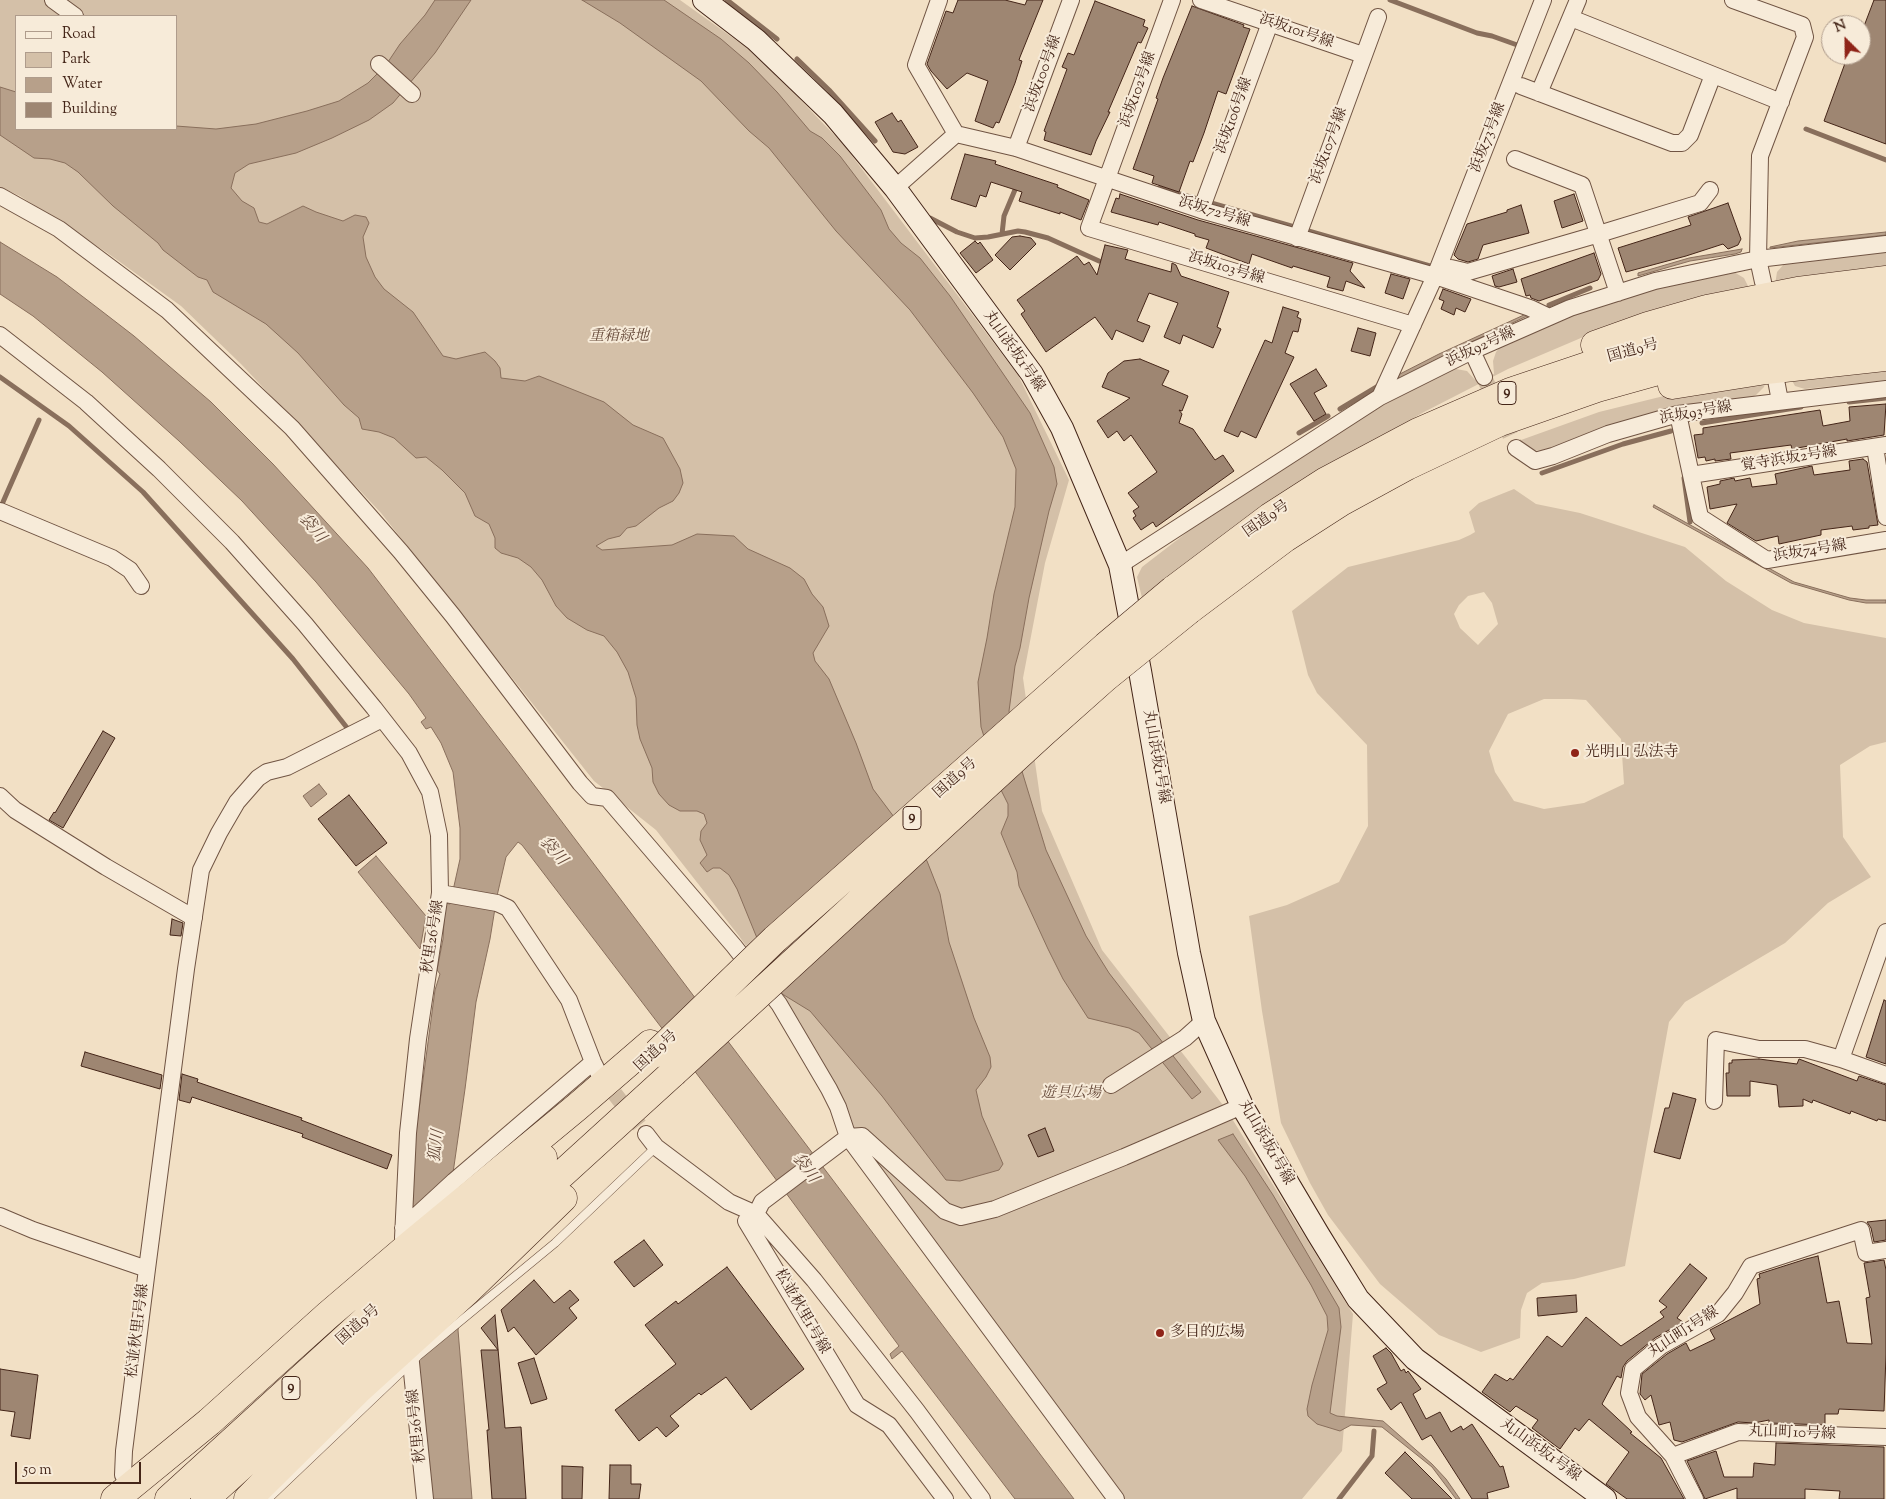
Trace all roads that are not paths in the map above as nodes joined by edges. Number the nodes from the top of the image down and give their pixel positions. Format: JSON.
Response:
{"nodes":[{"id":1,"x":704,"y":0,"type":"edge"},
{"id":2,"x":939,"y":0,"type":"edge"},
{"id":3,"x":1071,"y":0,"type":"edge"},
{"id":4,"x":1172,"y":0,"type":"edge"},
{"id":5,"x":1201,"y":0,"type":"edge"},
{"id":6,"x":1543,"y":0,"type":"edge"},
{"id":7,"x":1578,"y":0,"type":"edge"},
{"id":8,"x":1733,"y":0,"type":"edge"},
{"id":9,"x":1378,"y":16,"type":"dead end"},
{"id":10,"x":1571,"y":18,"type":"junction"},
{"id":11,"x":1270,"y":23,"type":"junction"},
{"id":12,"x":1363,"y":55,"type":"junction"},
{"id":13,"x":379,"y":64,"type":"dead end"},
{"id":14,"x":1713,"y":75,"type":"junction"},
{"id":15,"x":1522,"y":86,"type":"dead end"},
{"id":16,"x":1539,"y":93,"type":"junction"},
{"id":17,"x":412,"y":94,"type":"dead end"},
{"id":18,"x":1781,"y":102,"type":"junction"},
{"id":19,"x":956,"y":134,"type":"junction"},
{"id":20,"x":1016,"y":148,"type":"junction"},
{"id":21,"x":1515,"y":159,"type":"dead end"},
{"id":22,"x":1107,"y":180,"type":"junction"},
{"id":23,"x":895,"y":188,"type":"junction"},
{"id":24,"x":1710,"y":190,"type":"dead end"},
{"id":25,"x":0,"y":196,"type":"edge"},
{"id":26,"x":1200,"y":210,"type":"junction"},
{"id":27,"x":1599,"y":234,"type":"junction"},
{"id":28,"x":1297,"y":238,"type":"junction"},
{"id":29,"x":1886,"y":244,"type":"edge"},
{"id":30,"x":1758,"y":259,"type":"junction"},
{"id":31,"x":1451,"y":268,"type":"dead end"},
{"id":32,"x":1435,"y":276,"type":"junction"},
{"id":33,"x":1886,"y":280,"type":"edge"},
{"id":34,"x":1763,"y":282,"type":"dead end"},
{"id":35,"x":1618,"y":293,"type":"junction"},
{"id":36,"x":1886,"y":308,"type":"edge"},
{"id":37,"x":1549,"y":317,"type":"junction"},
{"id":38,"x":1413,"y":325,"type":"junction"},
{"id":39,"x":1886,"y":334,"type":"edge"},
{"id":40,"x":0,"y":335,"type":"edge"},
{"id":41,"x":1472,"y":351,"type":"junction"},
{"id":42,"x":1886,"y":357,"type":"edge"},
{"id":43,"x":1484,"y":377,"type":"tunnel mouth"},
{"id":44,"x":1776,"y":380,"type":"dead end"},
{"id":45,"x":1886,"y":389,"type":"edge"},
{"id":46,"x":1380,"y":397,"type":"junction"},
{"id":47,"x":1780,"y":401,"type":"junction"},
{"id":48,"x":1678,"y":414,"type":"junction"},
{"id":49,"x":1880,"y":446,"type":"edge"},
{"id":50,"x":1516,"y":448,"type":"tunnel mouth"},
{"id":51,"x":1400,"y":455,"type":"junction"},
{"id":52,"x":1691,"y":475,"type":"junction"},
{"id":53,"x":0,"y":511,"type":"edge"},
{"id":54,"x":1886,"y":517,"type":"edge"},
{"id":55,"x":1886,"y":540,"type":"edge"},
{"id":56,"x":1120,"y":565,"type":"junction"},
{"id":57,"x":142,"y":586,"type":"dead end"},
{"id":58,"x":1181,"y":600,"type":"junction"},
{"id":59,"x":382,"y":718,"type":"junction"},
{"id":60,"x":0,"y":796,"type":"edge"},
{"id":61,"x":446,"y":895,"type":"junction"},
{"id":62,"x":194,"y":918,"type":"junction"},
{"id":63,"x":1886,"y":932,"type":"edge"},
{"id":64,"x":1204,"y":1021,"type":"junction"},
{"id":65,"x":1841,"y":1059,"type":"junction"},
{"id":66,"x":665,"y":1063,"type":"junction"},
{"id":67,"x":1886,"y":1074,"type":"edge"},
{"id":68,"x":1111,"y":1085,"type":"dead end"},
{"id":69,"x":1714,"y":1101,"type":"dead end"},
{"id":70,"x":1242,"y":1106,"type":"junction"},
{"id":71,"x":844,"y":1140,"type":"junction"},
{"id":72,"x":651,"y":1141,"type":"joint"},
{"id":73,"x":458,"y":1191,"type":"junction"},
{"id":74,"x":759,"y":1208,"type":"junction"},
{"id":75,"x":0,"y":1216,"type":"edge"},
{"id":76,"x":407,"y":1233,"type":"junction"},
{"id":77,"x":1886,"y":1250,"type":"edge"},
{"id":78,"x":147,"y":1269,"type":"junction"},
{"id":79,"x":413,"y":1353,"type":"junction"},
{"id":80,"x":1886,"y":1437,"type":"edge"},
{"id":81,"x":1673,"y":1456,"type":"junction"},
{"id":82,"x":123,"y":1492,"type":"edge"},
{"id":83,"x":169,"y":1499,"type":"edge"},
{"id":84,"x":205,"y":1499,"type":"edge"},
{"id":85,"x":248,"y":1499,"type":"edge"},
{"id":86,"x":268,"y":1499,"type":"edge"},
{"id":87,"x":425,"y":1499,"type":"edge"},
{"id":88,"x":945,"y":1499,"type":"edge"},
{"id":89,"x":982,"y":1499,"type":"edge"},
{"id":90,"x":1116,"y":1499,"type":"edge"},
{"id":91,"x":1605,"y":1499,"type":"edge"},
{"id":92,"x":1695,"y":1499,"type":"edge"}],
"edges":[{"from":1,"to":23,"type":"street","name":"丸山浜坂1号線"},
{"from":2,"to":19,"type":"street"},
{"from":3,"to":20,"type":"street","name":"浜坂100号線"},
{"from":4,"to":22,"type":"street","name":"浜坂102号線"},
{"from":5,"to":11,"type":"street","name":"浜坂101号線"},
{"from":6,"to":32,"type":"street","name":"浜坂73号線"},
{"from":7,"to":10,"type":"street"},
{"from":8,"to":18,"type":"street"},
{"from":9,"to":12,"type":"street","name":"浜坂107号線"},
{"from":10,"to":14,"type":"street"},
{"from":10,"to":16,"type":"street"},
{"from":11,"to":12,"type":"street","name":"浜坂101号線"},
{"from":11,"to":26,"type":"street","name":"浜坂106号線"},
{"from":12,"to":28,"type":"street","name":"浜坂107号線"},
{"from":13,"to":17,"type":"street"},
{"from":14,"to":16,"type":"street"},
{"from":14,"to":18,"type":"street"},
{"from":15,"to":16,"type":"street"},
{"from":18,"to":30,"type":"street"},
{"from":19,"to":20,"type":"street","name":"浜坂72号線"},
{"from":19,"to":23,"type":"street"},
{"from":20,"to":22,"type":"street","name":"浜坂72号線"},
{"from":21,"to":27,"type":"street"},
{"from":22,"to":26,"type":"street","name":"浜坂72号線"},
{"from":22,"to":38,"type":"street","name":"浜坂103号線"},
{"from":23,"to":56,"type":"street","name":"丸山浜坂1号線"},
{"from":24,"to":27,"type":"street"},
{"from":25,"to":71,"type":"street"},
{"from":26,"to":28,"type":"street","name":"浜坂72号線"},
{"from":27,"to":31,"type":"street"},
{"from":27,"to":35,"type":"street"},
{"from":28,"to":32,"type":"street","name":"浜坂72号線"},
{"from":29,"to":30,"type":"street","name":"浜坂92号線"},
{"from":30,"to":34,"type":"street"},
{"from":30,"to":35,"type":"street","name":"浜坂92号線"},
{"from":32,"to":37,"type":"street","name":"浜坂72号線"},
{"from":32,"to":38,"type":"street","name":"浜坂73号線"},
{"from":33,"to":51,"type":"highway"},
{"from":35,"to":37,"type":"street","name":"浜坂92号線"},
{"from":36,"to":51,"type":"highway","name":"国道9号","number":"9"},
{"from":37,"to":41,"type":"street","name":"浜坂92号線"},
{"from":38,"to":46,"type":"street","name":"浜坂73号線"},
{"from":39,"to":51,"type":"highway","name":"国道9号","number":"9"},
{"from":40,"to":59,"type":"street"},
{"from":41,"to":43,"type":"street"},
{"from":41,"to":46,"type":"street","name":"浜坂92号線"},
{"from":42,"to":51,"type":"highway"},
{"from":44,"to":47,"type":"street"},
{"from":45,"to":47,"type":"street","name":"浜坂93号線"},
{"from":46,"to":56,"type":"street","name":"浜坂92号線"},
{"from":47,"to":48,"type":"street","name":"浜坂93号線"},
{"from":48,"to":50,"type":"street","name":"浜坂93号線"},
{"from":48,"to":52,"type":"street","name":"浜坂74号線"},
{"from":49,"to":52,"type":"street","name":"覚寺浜坂2号線"},
{"from":49,"to":54,"type":"street"},
{"from":51,"to":58,"type":"highway","name":"国道9号","number":"9"},
{"from":52,"to":55,"type":"street","name":"浜坂74号線"},
{"from":53,"to":57,"type":"street"},
{"from":56,"to":64,"type":"street","name":"丸山浜坂1号線"},
{"from":58,"to":66,"type":"highway","name":"国道9号","number":"9","bridge":true},
{"from":58,"to":66,"type":"highway","name":"国道9号","number":"9","bridge":true},
{"from":59,"to":61,"type":"street"},
{"from":59,"to":62,"type":"street"},
{"from":60,"to":62,"type":"street"},
{"from":61,"to":73,"type":"street","name":"秋里26号線"},
{"from":61,"to":76,"type":"street","name":"秋里26号線"},
{"from":62,"to":78,"type":"street"},
{"from":63,"to":65,"type":"street"},
{"from":64,"to":68,"type":"street"},
{"from":64,"to":70,"type":"street","name":"丸山浜坂1号線"},
{"from":65,"to":67,"type":"street"},
{"from":65,"to":69,"type":"street"},
{"from":66,"to":73,"type":"highway"},
{"from":66,"to":79,"type":"highway"},
{"from":66,"to":83,"type":"highway","name":"国道9号","number":"9"},
{"from":66,"to":84,"type":"highway","name":"国道9号","number":"9"},
{"from":70,"to":71,"type":"street"},
{"from":70,"to":91,"type":"street","name":"丸山浜坂1号線"},
{"from":71,"to":74,"type":"street"},
{"from":71,"to":90,"type":"street"},
{"from":72,"to":74,"type":"street"},
{"from":72,"to":79,"type":"lane"},
{"from":73,"to":76,"type":"highway"},
{"from":74,"to":88,"type":"street","name":"松並秋里1号線"},
{"from":74,"to":89,"type":"street"},
{"from":75,"to":78,"type":"street","name":"松並秋里1号線"},
{"from":76,"to":82,"type":"highway"},
{"from":77,"to":81,"type":"street","name":"丸山町1号線"},
{"from":78,"to":82,"type":"street","name":"松並秋里1号線"},
{"from":79,"to":85,"type":"highway"},
{"from":79,"to":86,"type":"lane"},
{"from":79,"to":87,"type":"street","name":"秋里26号線"},
{"from":80,"to":81,"type":"street","name":"丸山町10号線"},
{"from":81,"to":92,"type":"street","name":"丸山町1号線"}]}
